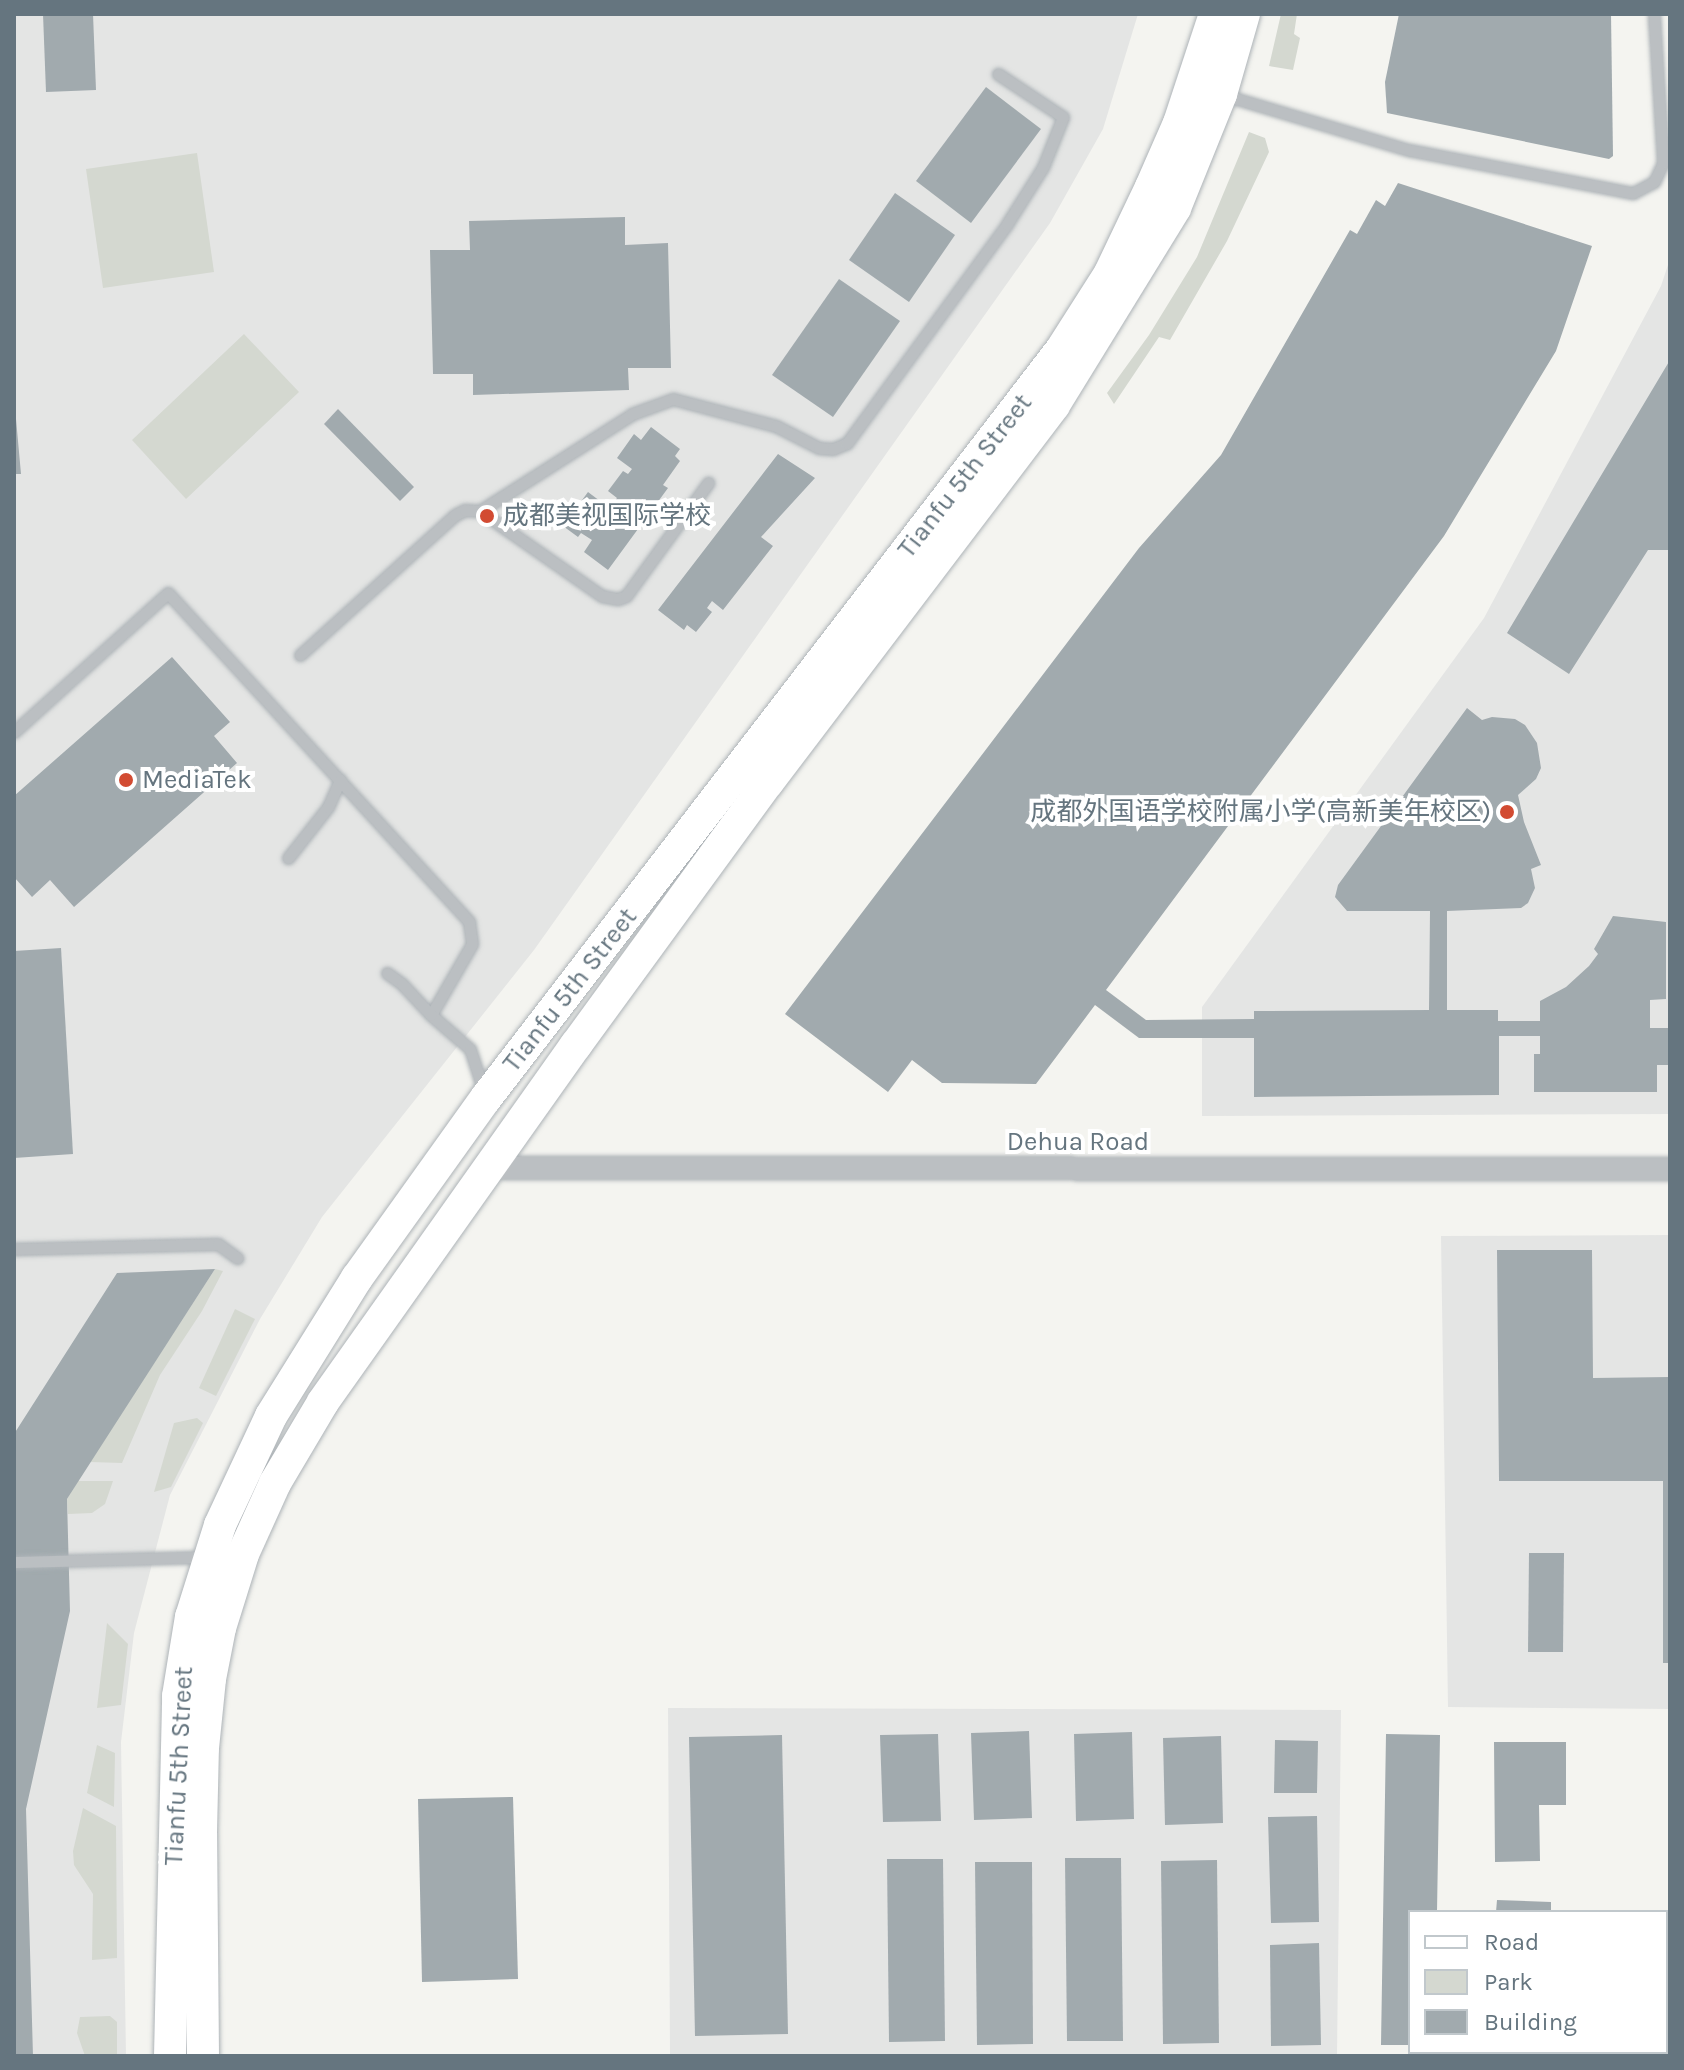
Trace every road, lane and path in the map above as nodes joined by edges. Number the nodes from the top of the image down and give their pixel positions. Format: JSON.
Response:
{"nodes":[{"id":1,"x":1215,"y":14,"type":"edge"},
{"id":2,"x":1244,"y":14,"type":"edge"},
{"id":3,"x":1654,"y":14,"type":"edge"},
{"id":4,"x":998,"y":74,"type":"dead end"},
{"id":5,"x":1221,"y":94,"type":"junction"},
{"id":6,"x":708,"y":483,"type":"dead end"},
{"id":7,"x":480,"y":511,"type":"junction"},
{"id":8,"x":300,"y":655,"type":"dead end"},
{"id":9,"x":14,"y":732,"type":"edge"},
{"id":10,"x":340,"y":780,"type":"junction"},
{"id":11,"x":288,"y":858,"type":"dead end"},
{"id":12,"x":387,"y":973,"type":"dead end"},
{"id":13,"x":431,"y":1015,"type":"junction"},
{"id":14,"x":486,"y":1098,"type":"junction"},
{"id":15,"x":486,"y":1168,"type":"junction"},
{"id":16,"x":1670,"y":1169,"type":"edge"},
{"id":17,"x":14,"y":1249,"type":"edge"},
{"id":18,"x":237,"y":1258,"type":"dead end"},
{"id":19,"x":209,"y":1557,"type":"junction"},
{"id":20,"x":14,"y":1562,"type":"edge"},
{"id":21,"x":170,"y":2056,"type":"edge"},
{"id":22,"x":203,"y":2056,"type":"edge"}],
"edges":[{"from":1,"to":14,"type":"street","name":"Tianfu 5th Street"},
{"from":2,"to":5,"type":"street","name":"Tianfu 5th Street"},
{"from":3,"to":5,"type":"lane"},
{"from":4,"to":7,"type":"lane"},
{"from":5,"to":15,"type":"street","name":"Tianfu 5th Street"},
{"from":6,"to":7,"type":"lane"},
{"from":7,"to":8,"type":"lane"},
{"from":9,"to":10,"type":"lane"},
{"from":10,"to":11,"type":"lane"},
{"from":10,"to":13,"type":"lane"},
{"from":12,"to":13,"type":"lane"},
{"from":13,"to":14,"type":"lane"},
{"from":14,"to":19,"type":"street","name":"Tianfu 5th Street"},
{"from":15,"to":16,"type":"street","name":"Dehua Road"},
{"from":15,"to":22,"type":"street","name":"Tianfu 5th Street"},
{"from":17,"to":18,"type":"lane"},
{"from":19,"to":20,"type":"lane"},
{"from":19,"to":21,"type":"street","name":"Tianfu 5th Street"}]}
